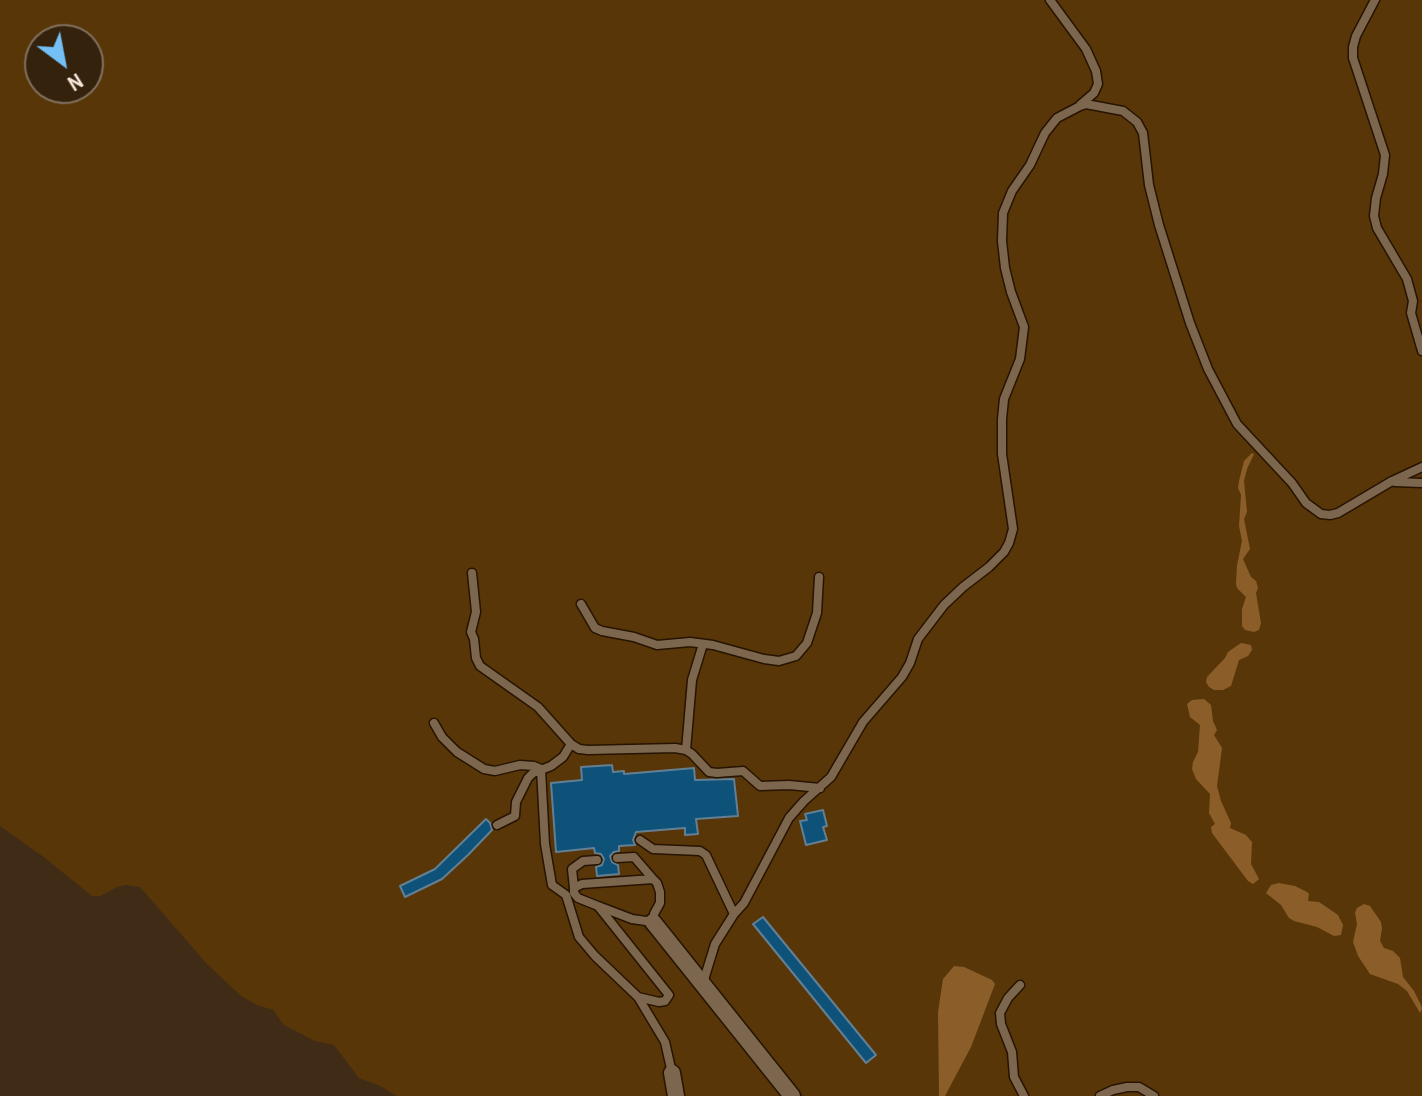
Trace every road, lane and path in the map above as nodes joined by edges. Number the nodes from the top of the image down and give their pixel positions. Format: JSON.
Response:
{"nodes":[{"id":1,"x":1050,"y":0,"type":"edge"},
{"id":2,"x":1375,"y":0,"type":"edge"},
{"id":3,"x":1080,"y":106,"type":"junction"},
{"id":4,"x":1422,"y":351,"type":"edge"},
{"id":5,"x":1422,"y":467,"type":"edge"},
{"id":6,"x":1392,"y":481,"type":"junction"},
{"id":7,"x":1422,"y":483,"type":"edge"},
{"id":8,"x":472,"y":573,"type":"dead end"},
{"id":9,"x":819,"y":577,"type":"dead end"},
{"id":10,"x":581,"y":604,"type":"dead end"},
{"id":11,"x":703,"y":644,"type":"junction"},
{"id":12,"x":434,"y":723,"type":"dead end"},
{"id":13,"x":571,"y":744,"type":"junction"},
{"id":14,"x":686,"y":750,"type":"junction"},
{"id":15,"x":541,"y":769,"type":"junction"},
{"id":16,"x":820,"y":788,"type":"junction"},
{"id":17,"x":497,"y":825,"type":"dead end"},
{"id":18,"x":640,"y":840,"type":"dead end"},
{"id":19,"x":617,"y":858,"type":"dead end"},
{"id":20,"x":597,"y":860,"type":"dead end"},
{"id":21,"x":653,"y":879,"type":"junction"},
{"id":22,"x":571,"y":892,"type":"junction"},
{"id":23,"x":598,"y":906,"type":"junction"},
{"id":24,"x":734,"y":914,"type":"junction"},
{"id":25,"x":653,"y":922,"type":"junction"},
{"id":26,"x":703,"y":984,"type":"junction"},
{"id":27,"x":1020,"y":985,"type":"dead end"},
{"id":28,"x":638,"y":997,"type":"junction"},
{"id":29,"x":672,"y":1073,"type":"joint"},
{"id":30,"x":676,"y":1096,"type":"edge"},
{"id":31,"x":792,"y":1096,"type":"edge"},
{"id":32,"x":1024,"y":1096,"type":"edge"},
{"id":33,"x":1100,"y":1096,"type":"edge"},
{"id":34,"x":1154,"y":1096,"type":"edge"}],
"edges":[{"from":1,"to":3,"type":"lane"},
{"from":2,"to":4,"type":"lane"},
{"from":3,"to":6,"type":"lane"},
{"from":3,"to":16,"type":"lane"},
{"from":5,"to":6,"type":"lane"},
{"from":6,"to":7,"type":"lane"},
{"from":8,"to":13,"type":"lane"},
{"from":9,"to":11,"type":"lane"},
{"from":10,"to":11,"type":"lane"},
{"from":11,"to":14,"type":"lane"},
{"from":12,"to":15,"type":"lane"},
{"from":13,"to":14,"type":"lane"},
{"from":13,"to":15,"type":"lane"},
{"from":14,"to":16,"type":"lane"},
{"from":15,"to":17,"type":"lane"},
{"from":15,"to":22,"type":"lane"},
{"from":16,"to":24,"type":"lane"},
{"from":18,"to":24,"type":"lane"},
{"from":19,"to":21,"type":"lane"},
{"from":20,"to":22,"type":"lane"},
{"from":21,"to":22,"type":"lane"},
{"from":21,"to":25,"type":"lane"},
{"from":22,"to":23,"type":"lane"},
{"from":22,"to":28,"type":"lane"},
{"from":23,"to":25,"type":"lane"},
{"from":23,"to":28,"type":"lane"},
{"from":24,"to":26,"type":"lane"},
{"from":25,"to":26,"type":"street"},
{"from":26,"to":31,"type":"street"},
{"from":27,"to":32,"type":"lane"},
{"from":28,"to":29,"type":"lane"},
{"from":29,"to":30,"type":"street"},
{"from":33,"to":34,"type":"lane"}]}
